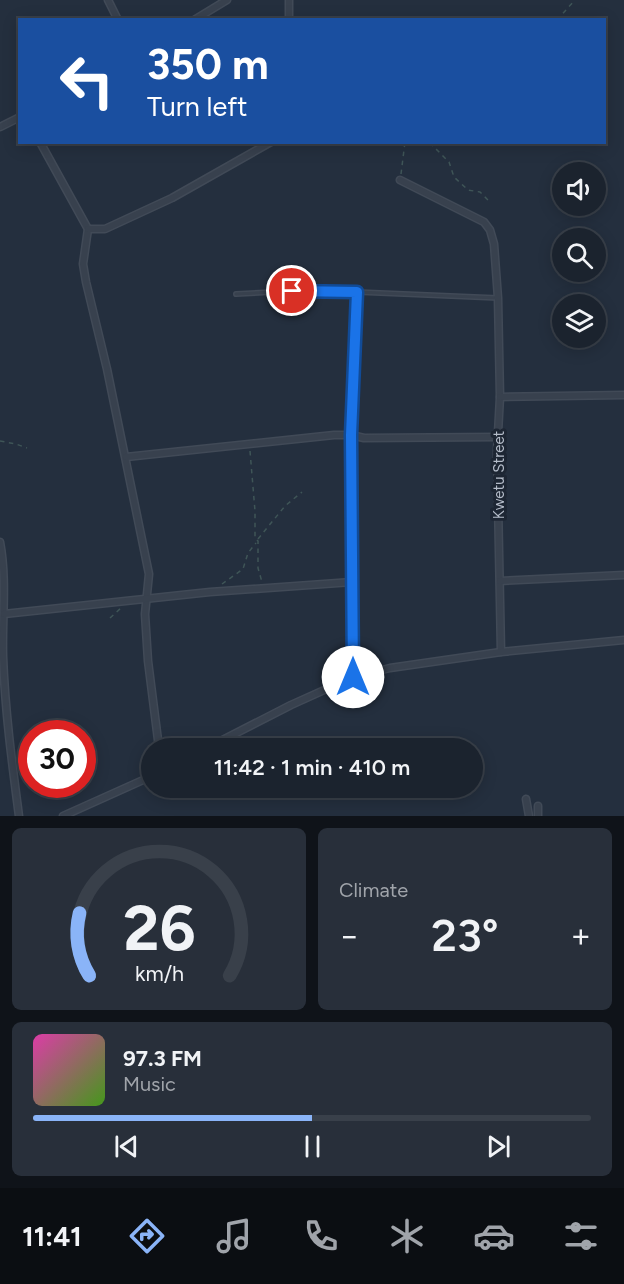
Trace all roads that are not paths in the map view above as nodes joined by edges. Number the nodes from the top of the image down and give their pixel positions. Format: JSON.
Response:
{"nodes":[{"id":1,"x":108,"y":0,"type":"edge"},
{"id":2,"x":227,"y":0,"type":"edge"},
{"id":3,"x":289,"y":0,"type":"edge"},
{"id":4,"x":117,"y":18,"type":"edge"},
{"id":5,"x":197,"y":18,"type":"edge"},
{"id":6,"x":289,"y":18,"type":"edge"},
{"id":7,"x":18,"y":118,"type":"edge"},
{"id":8,"x":0,"y":127,"type":"edge"},
{"id":9,"x":41,"y":144,"type":"edge"},
{"id":10,"x":267,"y":144,"type":"edge"},
{"id":11,"x":400,"y":180,"type":"road end"},
{"id":12,"x":88,"y":230,"type":"junction"},
{"id":13,"x":357,"y":292,"type":"junction"},
{"id":14,"x":236,"y":294,"type":"dead end"},
{"id":15,"x":498,"y":298,"type":"junction"},
{"id":16,"x":624,"y":395,"type":"edge"},
{"id":17,"x":500,"y":397,"type":"junction"},
{"id":18,"x":351,"y":435,"type":"junction"},
{"id":19,"x":498,"y":437,"type":"junction"},
{"id":20,"x":126,"y":457,"type":"junction"},
{"id":21,"x":0,"y":542,"type":"edge"},
{"id":22,"x":1,"y":559,"type":"edge"},
{"id":23,"x":624,"y":575,"type":"edge"},
{"id":24,"x":500,"y":581,"type":"junction"},
{"id":25,"x":352,"y":582,"type":"junction"},
{"id":26,"x":147,"y":598,"type":"junction"},
{"id":27,"x":4,"y":614,"type":"junction"},
{"id":28,"x":624,"y":640,"type":"edge"},
{"id":29,"x":501,"y":652,"type":"junction"},
{"id":30,"x":353,"y":677,"type":"junction"},
{"id":31,"x":158,"y":738,"type":"edge"},
{"id":32,"x":227,"y":738,"type":"edge"},
{"id":33,"x":141,"y":781,"type":"edge"},
{"id":34,"x":526,"y":800,"type":"dead end"},
{"id":35,"x":538,"y":806,"type":"dead end"},
{"id":36,"x":19,"y":816,"type":"edge"},
{"id":37,"x":63,"y":816,"type":"edge"},
{"id":38,"x":529,"y":816,"type":"edge"},
{"id":39,"x":538,"y":816,"type":"edge"}],
"edges":[{"from":1,"to":4,"type":"street"},
{"from":2,"to":5,"type":"street"},
{"from":3,"to":6,"type":"street"},
{"from":7,"to":8,"type":"street"},
{"from":9,"to":12,"type":"street"},
{"from":10,"to":12,"type":"street"},
{"from":11,"to":15,"type":"street","name":"Kwetu Street"},
{"from":12,"to":20,"type":"street"},
{"from":13,"to":14,"type":"lane"},
{"from":13,"to":15,"type":"lane"},
{"from":13,"to":18,"type":"street"},
{"from":15,"to":17,"type":"street","name":"Kwetu Street"},
{"from":16,"to":17,"type":"street"},
{"from":17,"to":19,"type":"street","name":"Kwetu Street"},
{"from":18,"to":19,"type":"street"},
{"from":18,"to":20,"type":"street"},
{"from":18,"to":25,"type":"street"},
{"from":19,"to":24,"type":"street","name":"Kwetu Street"},
{"from":20,"to":26,"type":"street"},
{"from":21,"to":22,"type":"street"},
{"from":22,"to":27,"type":"street"},
{"from":23,"to":24,"type":"street"},
{"from":24,"to":29,"type":"street","name":"Kwetu Street"},
{"from":25,"to":26,"type":"street"},
{"from":25,"to":30,"type":"street"},
{"from":26,"to":27,"type":"street"},
{"from":26,"to":31,"type":"street"},
{"from":27,"to":36,"type":"street"},
{"from":28,"to":29,"type":"street"},
{"from":29,"to":30,"type":"street"},
{"from":30,"to":32,"type":"street"},
{"from":33,"to":37,"type":"street"},
{"from":34,"to":38,"type":"street"},
{"from":35,"to":39,"type":"street"}]}
